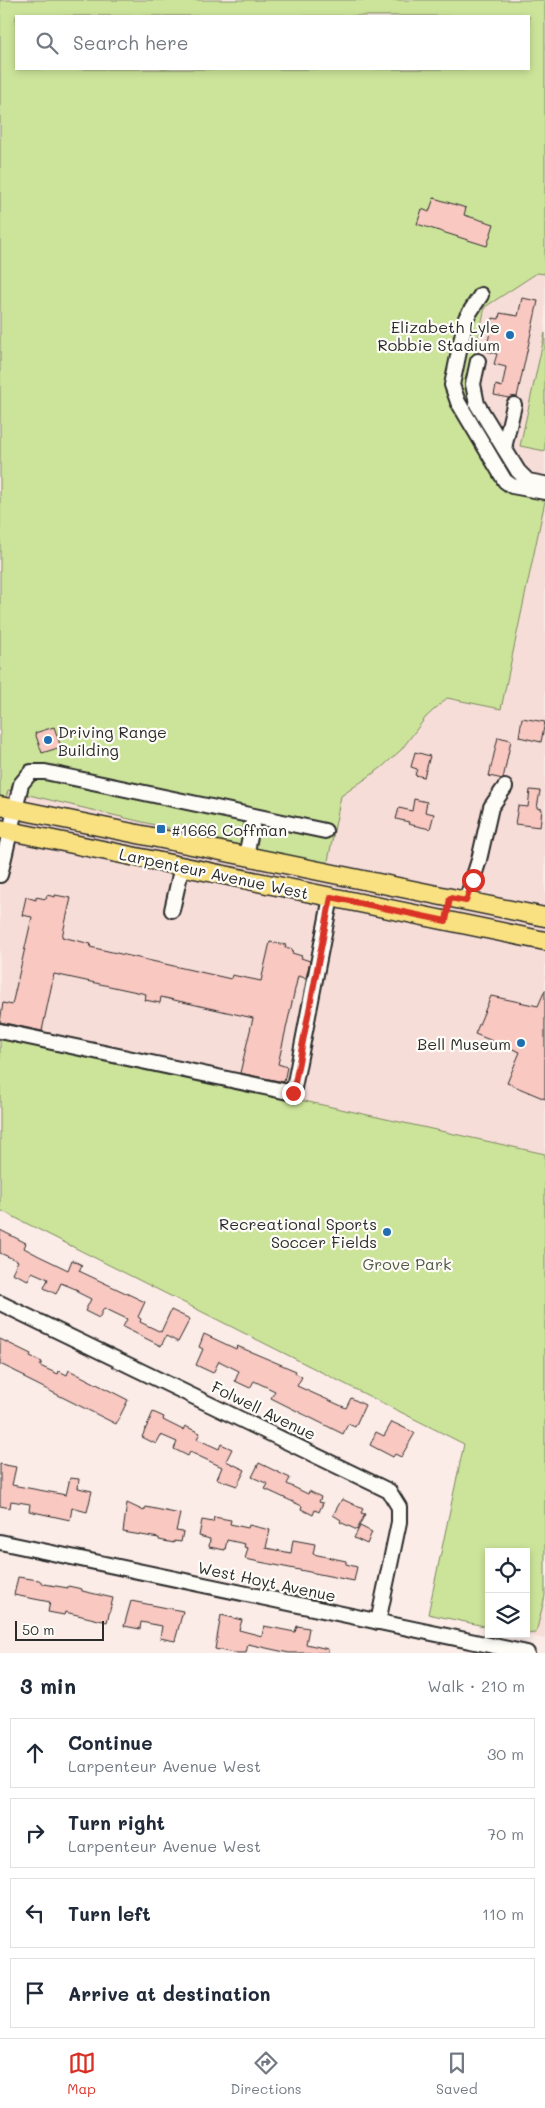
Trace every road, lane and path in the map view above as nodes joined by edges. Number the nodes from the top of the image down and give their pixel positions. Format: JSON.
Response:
{"nodes":[{"id":1,"x":481,"y":295,"type":"dead end"},
{"id":2,"x":478,"y":361,"type":"dead end"},
{"id":3,"x":514,"y":405,"type":"dead end"},
{"id":4,"x":504,"y":448,"type":"junction"},
{"id":5,"x":545,"y":484,"type":"edge"},
{"id":6,"x":545,"y":492,"type":"edge"},
{"id":7,"x":505,"y":787,"type":"dead end"},
{"id":8,"x":7,"y":807,"type":"edge"},
{"id":9,"x":254,"y":817,"type":"junction"},
{"id":10,"x":5,"y":830,"type":"edge"},
{"id":11,"x":325,"y":831,"type":"dead end"},
{"id":12,"x":246,"y":856,"type":"junction"},
{"id":13,"x":182,"y":866,"type":"junction"},
{"id":14,"x":0,"y":875,"type":"edge"},
{"id":15,"x":331,"y":897,"type":"junction"},
{"id":16,"x":458,"y":899,"type":"junction"},
{"id":17,"x":172,"y":910,"type":"dead end"},
{"id":18,"x":545,"y":917,"type":"edge"},
{"id":19,"x":446,"y":921,"type":"junction"},
{"id":20,"x":545,"y":941,"type":"edge"},
{"id":21,"x":0,"y":1031,"type":"edge"},
{"id":22,"x":0,"y":1303,"type":"edge"},
{"id":23,"x":0,"y":1542,"type":"edge"},
{"id":24,"x":378,"y":1622,"type":"junction"},
{"id":25,"x":528,"y":1653,"type":"edge"}],
"edges":[{"from":1,"to":6,"type":"street"},
{"from":2,"to":4,"type":"street"},
{"from":3,"to":4,"type":"street"},
{"from":4,"to":5,"type":"street"},
{"from":7,"to":16,"type":"street"},
{"from":8,"to":9,"type":"street"},
{"from":8,"to":10,"type":"street"},
{"from":8,"to":12,"type":"main road","name":"Larpenteur Avenue West"},
{"from":9,"to":11,"type":"street"},
{"from":9,"to":12,"type":"street"},
{"from":10,"to":13,"type":"main road","name":"Larpenteur Avenue West"},
{"from":10,"to":14,"type":"street"},
{"from":12,"to":16,"type":"main road","name":"Larpenteur Avenue West"},
{"from":13,"to":15,"type":"main road","name":"Larpenteur Avenue West"},
{"from":13,"to":17,"type":"street"},
{"from":15,"to":19,"type":"main road","name":"Larpenteur Avenue West"},
{"from":15,"to":21,"type":"street"},
{"from":16,"to":18,"type":"main road","name":"Larpenteur Avenue West"},
{"from":16,"to":19,"type":"main road"},
{"from":19,"to":20,"type":"main road","name":"Larpenteur Avenue West"},
{"from":22,"to":24,"type":"street","name":"Folwell Avenue"},
{"from":23,"to":24,"type":"street","name":"West Hoyt Avenue"},
{"from":24,"to":25,"type":"street","name":"West Hoyt Avenue"}]}
